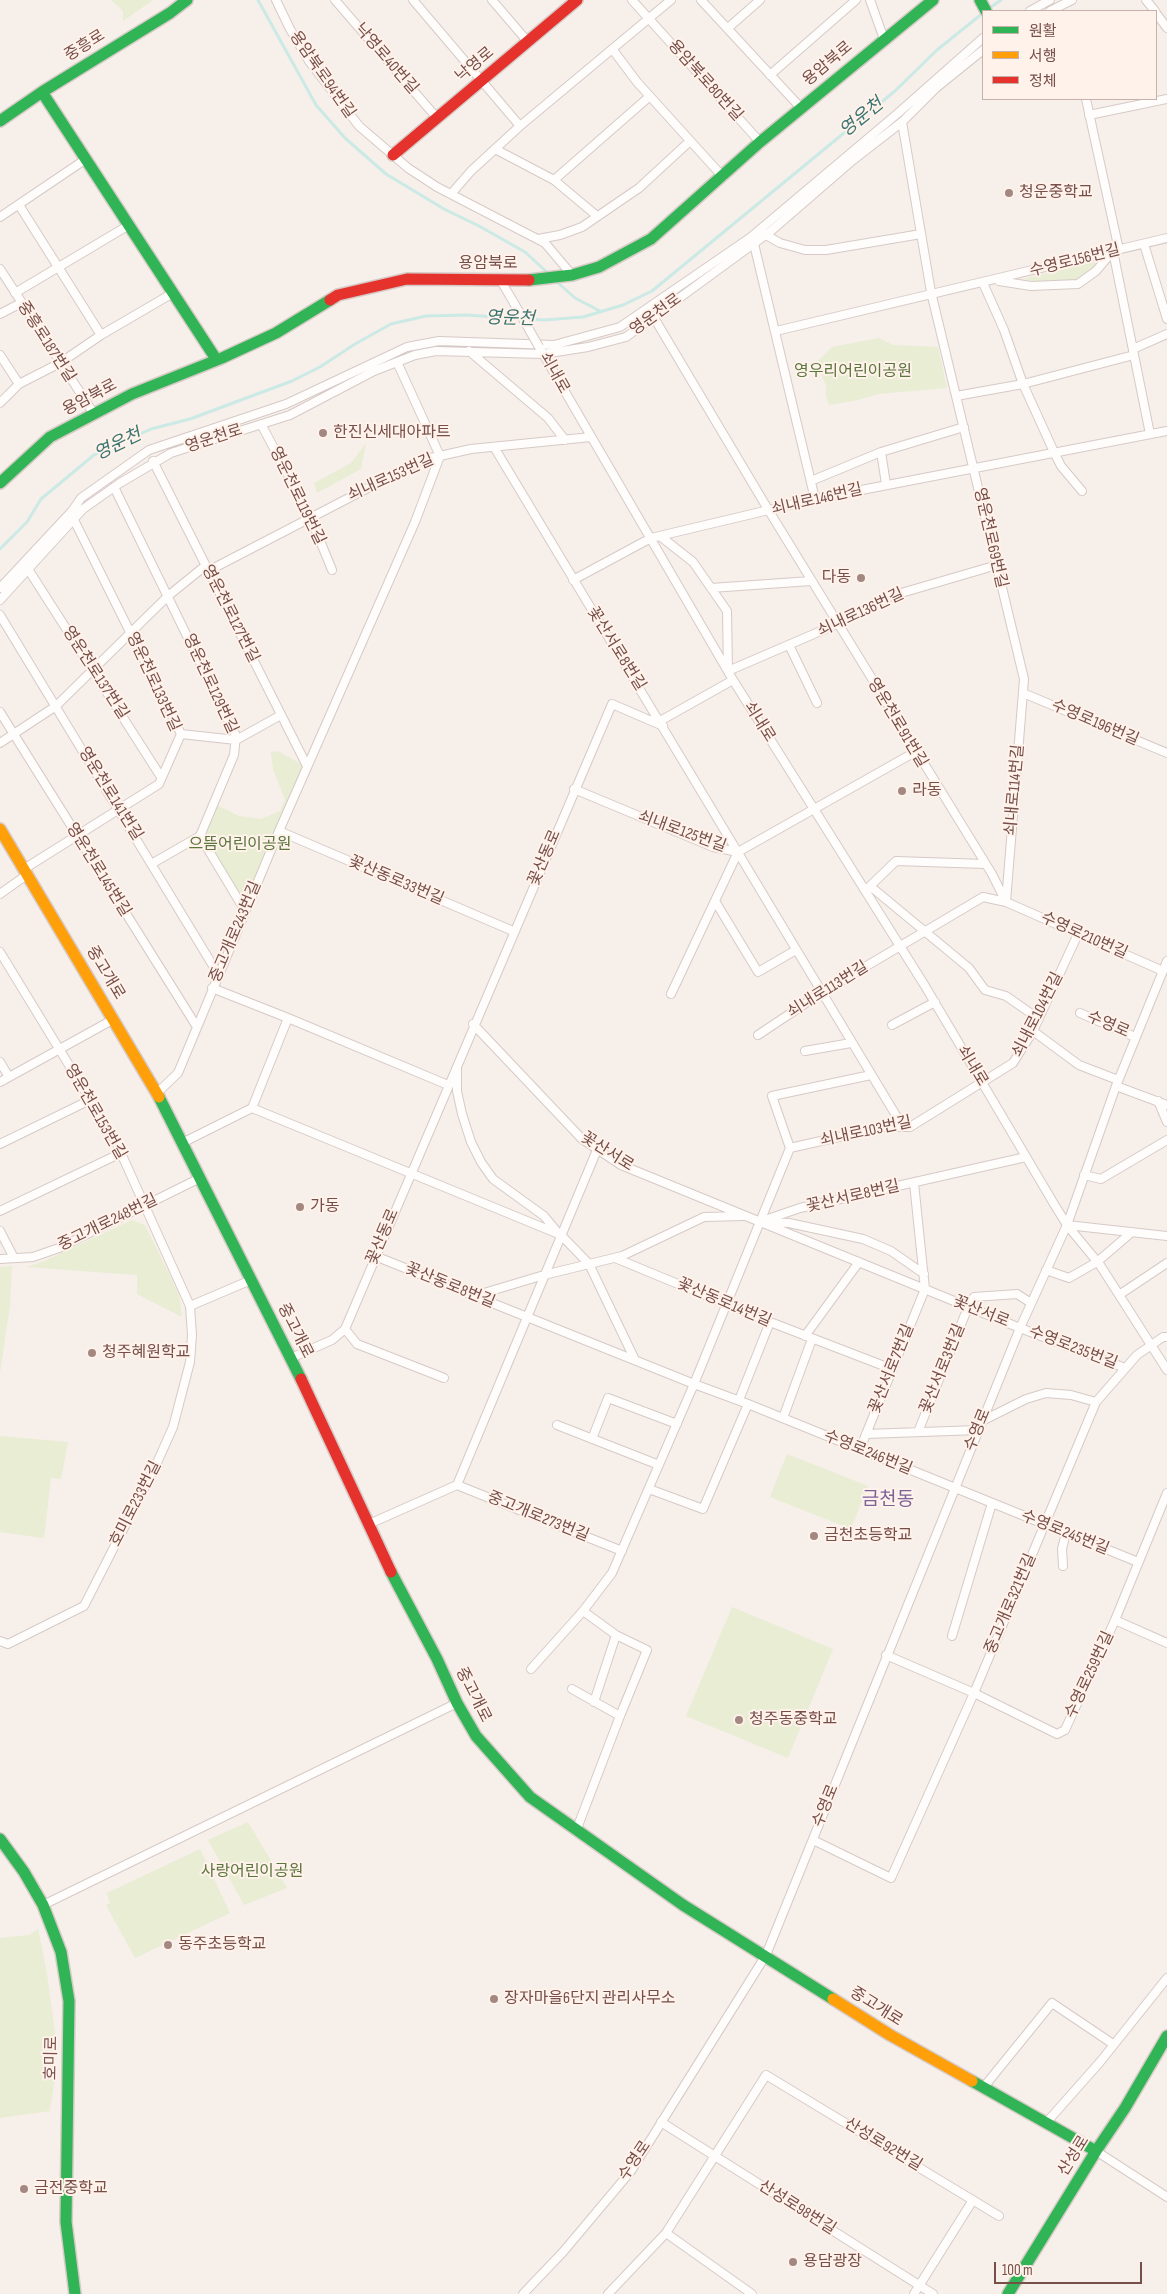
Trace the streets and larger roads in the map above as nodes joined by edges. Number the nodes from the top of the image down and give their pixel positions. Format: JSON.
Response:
{"nodes":[{"id":1,"x":187,"y":0,"type":"edge"},
{"id":2,"x":276,"y":0,"type":"edge"},
{"id":3,"x":335,"y":0,"type":"edge"},
{"id":4,"x":414,"y":0,"type":"edge"},
{"id":5,"x":492,"y":0,"type":"edge"},
{"id":6,"x":632,"y":0,"type":"edge"},
{"id":7,"x":671,"y":0,"type":"edge"},
{"id":8,"x":701,"y":0,"type":"edge"},
{"id":9,"x":760,"y":0,"type":"edge"},
{"id":10,"x":856,"y":0,"type":"edge"},
{"id":11,"x":870,"y":0,"type":"edge"},
{"id":12,"x":933,"y":0,"type":"edge"},
{"id":13,"x":1050,"y":0,"type":"edge"},
{"id":14,"x":573,"y":1,"type":"edge"},
{"id":15,"x":1068,"y":5,"type":"edge"},
{"id":16,"x":1032,"y":10,"type":"edge"},
{"id":17,"x":1053,"y":10,"type":"edge"},
{"id":18,"x":1157,"y":15,"type":"edge"},
{"id":19,"x":649,"y":20,"type":"junction"},
{"id":20,"x":728,"y":28,"type":"junction"},
{"id":21,"x":1167,"y":28,"type":"edge"},
{"id":22,"x":884,"y":39,"type":"junction"},
{"id":23,"x":982,"y":39,"type":"edge"},
{"id":24,"x":528,"y":42,"type":"junction"},
{"id":25,"x":613,"y":50,"type":"junction"},
{"id":26,"x":982,"y":51,"type":"edge"},
{"id":27,"x":770,"y":75,"type":"junction"},
{"id":28,"x":482,"y":80,"type":"junction"},
{"id":29,"x":42,"y":92,"type":"junction"},
{"id":30,"x":650,"y":96,"type":"junction"},
{"id":31,"x":1167,"y":99,"type":"edge"},
{"id":32,"x":1086,"y":100,"type":"edge"},
{"id":33,"x":801,"y":108,"type":"junction"},
{"id":34,"x":1089,"y":115,"type":"junction"},
{"id":35,"x":437,"y":118,"type":"junction"},
{"id":36,"x":0,"y":120,"type":"edge"},
{"id":37,"x":902,"y":122,"type":"junction"},
{"id":38,"x":520,"y":126,"type":"junction"},
{"id":39,"x":690,"y":141,"type":"junction"},
{"id":40,"x":760,"y":142,"type":"junction"},
{"id":41,"x":495,"y":149,"type":"junction"},
{"id":42,"x":393,"y":155,"type":"junction"},
{"id":43,"x":86,"y":159,"type":"junction"},
{"id":44,"x":723,"y":177,"type":"junction"},
{"id":45,"x":554,"y":180,"type":"junction"},
{"id":46,"x":451,"y":194,"type":"junction"},
{"id":47,"x":19,"y":205,"type":"junction"},
{"id":48,"x":0,"y":216,"type":"edge"},
{"id":49,"x":597,"y":216,"type":"junction"},
{"id":50,"x":129,"y":225,"type":"junction"},
{"id":51,"x":921,"y":234,"type":"junction"},
{"id":52,"x":766,"y":235,"type":"junction"},
{"id":53,"x":1167,"y":238,"type":"edge"},
{"id":54,"x":538,"y":240,"type":"junction"},
{"id":55,"x":754,"y":244,"type":"junction"},
{"id":56,"x":1144,"y":244,"type":"junction"},
{"id":57,"x":1116,"y":251,"type":"junction"},
{"id":58,"x":58,"y":267,"type":"junction"},
{"id":59,"x":0,"y":269,"type":"edge"},
{"id":60,"x":572,"y":275,"type":"junction"},
{"id":61,"x":996,"y":280,"type":"junction"},
{"id":62,"x":502,"y":281,"type":"junction"},
{"id":63,"x":983,"y":283,"type":"junction"},
{"id":64,"x":15,"y":293,"type":"junction"},
{"id":65,"x":173,"y":293,"type":"junction"},
{"id":66,"x":932,"y":296,"type":"junction"},
{"id":67,"x":21,"y":303,"type":"junction"},
{"id":68,"x":0,"y":314,"type":"edge"},
{"id":69,"x":653,"y":316,"type":"junction"},
{"id":70,"x":1167,"y":319,"type":"edge"},
{"id":71,"x":776,"y":331,"type":"junction"},
{"id":72,"x":1167,"y":334,"type":"edge"},
{"id":73,"x":101,"y":335,"type":"junction"},
{"id":74,"x":541,"y":350,"type":"junction"},
{"id":75,"x":468,"y":351,"type":"junction"},
{"id":76,"x":1133,"y":352,"type":"junction"},
{"id":77,"x":0,"y":355,"type":"edge"},
{"id":78,"x":216,"y":359,"type":"junction"},
{"id":79,"x":397,"y":362,"type":"junction"},
{"id":80,"x":60,"y":363,"type":"junction"},
{"id":81,"x":20,"y":384,"type":"junction"},
{"id":82,"x":1023,"y":384,"type":"junction"},
{"id":83,"x":956,"y":396,"type":"junction"},
{"id":84,"x":0,"y":403,"type":"edge"},
{"id":85,"x":94,"y":414,"type":"junction"},
{"id":86,"x":261,"y":424,"type":"junction"},
{"id":87,"x":964,"y":427,"type":"junction"},
{"id":88,"x":1167,"y":431,"type":"edge"},
{"id":89,"x":1150,"y":434,"type":"junction"},
{"id":90,"x":591,"y":438,"type":"junction"},
{"id":91,"x":565,"y":440,"type":"junction"},
{"id":92,"x":494,"y":447,"type":"junction"},
{"id":93,"x":881,"y":452,"type":"junction"},
{"id":94,"x":1054,"y":452,"type":"junction"},
{"id":95,"x":440,"y":456,"type":"junction"},
{"id":96,"x":153,"y":461,"type":"junction"},
{"id":97,"x":974,"y":467,"type":"junction"},
{"id":98,"x":811,"y":481,"type":"junction"},
{"id":99,"x":0,"y":482,"type":"edge"},
{"id":100,"x":886,"y":484,"type":"junction"},
{"id":101,"x":114,"y":487,"type":"junction"},
{"id":102,"x":1082,"y":491,"type":"dead end"},
{"id":103,"x":815,"y":499,"type":"junction"},
{"id":104,"x":769,"y":511,"type":"junction"},
{"id":105,"x":310,"y":516,"type":"junction"},
{"id":106,"x":74,"y":520,"type":"junction"},
{"id":107,"x":660,"y":536,"type":"junction"},
{"id":108,"x":651,"y":538,"type":"junction"},
{"id":109,"x":997,"y":565,"type":"junction"},
{"id":110,"x":207,"y":568,"type":"junction"},
{"id":111,"x":28,"y":569,"type":"junction"},
{"id":112,"x":332,"y":570,"type":"dead end"},
{"id":113,"x":573,"y":580,"type":"junction"},
{"id":114,"x":811,"y":580,"type":"junction"},
{"id":115,"x":0,"y":588,"type":"edge"},
{"id":116,"x":711,"y":588,"type":"junction"},
{"id":117,"x":168,"y":596,"type":"junction"},
{"id":118,"x":0,"y":600,"type":"edge"},
{"id":119,"x":0,"y":614,"type":"edge"},
{"id":120,"x":838,"y":624,"type":"junction"},
{"id":121,"x":131,"y":633,"type":"junction"},
{"id":122,"x":789,"y":645,"type":"junction"},
{"id":123,"x":93,"y":671,"type":"junction"},
{"id":124,"x":728,"y":671,"type":"junction"},
{"id":125,"x":1024,"y":679,"type":"joint"},
{"id":126,"x":733,"y":680,"type":"junction"},
{"id":127,"x":1023,"y":694,"type":"junction"},
{"id":128,"x":817,"y":702,"type":"dead end"},
{"id":129,"x":56,"y":706,"type":"junction"},
{"id":130,"x":0,"y":712,"type":"edge"},
{"id":131,"x":281,"y":715,"type":"junction"},
{"id":132,"x":661,"y":723,"type":"junction"},
{"id":133,"x":14,"y":734,"type":"junction"},
{"id":134,"x":181,"y":734,"type":"junction"},
{"id":135,"x":236,"y":740,"type":"junction"},
{"id":136,"x":0,"y":743,"type":"edge"},
{"id":137,"x":915,"y":752,"type":"junction"},
{"id":138,"x":1167,"y":753,"type":"edge"},
{"id":139,"x":308,"y":766,"type":"junction"},
{"id":140,"x":162,"y":777,"type":"junction"},
{"id":141,"x":574,"y":789,"type":"junction"},
{"id":142,"x":120,"y":810,"type":"junction"},
{"id":143,"x":814,"y":810,"type":"junction"},
{"id":144,"x":0,"y":829,"type":"edge"},
{"id":145,"x":278,"y":831,"type":"junction"},
{"id":146,"x":77,"y":836,"type":"junction"},
{"id":147,"x":200,"y":836,"type":"junction"},
{"id":148,"x":738,"y":852,"type":"junction"},
{"id":149,"x":153,"y":863,"type":"junction"},
{"id":150,"x":986,"y":864,"type":"junction"},
{"id":151,"x":26,"y":872,"type":"junction"},
{"id":152,"x":868,"y":888,"type":"junction"},
{"id":153,"x":0,"y":894,"type":"edge"},
{"id":154,"x":715,"y":901,"type":"junction"},
{"id":155,"x":1006,"y":902,"type":"junction"},
{"id":156,"x":245,"y":911,"type":"junction"},
{"id":157,"x":513,"y":931,"type":"junction"},
{"id":158,"x":924,"y":931,"type":"junction"},
{"id":159,"x":1078,"y":934,"type":"junction"},
{"id":160,"x":899,"y":945,"type":"junction"},
{"id":161,"x":796,"y":950,"type":"junction"},
{"id":162,"x":0,"y":952,"type":"edge"},
{"id":163,"x":1167,"y":961,"type":"edge"},
{"id":164,"x":1163,"y":971,"type":"junction"},
{"id":165,"x":218,"y":974,"type":"junction"},
{"id":166,"x":212,"y":988,"type":"junction"},
{"id":167,"x":821,"y":993,"type":"junction"},
{"id":168,"x":671,"y":994,"type":"dead end"},
{"id":169,"x":935,"y":1002,"type":"junction"},
{"id":170,"x":1080,"y":1013,"type":"dead end"},
{"id":171,"x":288,"y":1018,"type":"junction"},
{"id":172,"x":114,"y":1019,"type":"junction"},
{"id":173,"x":1039,"y":1019,"type":"junction"},
{"id":174,"x":473,"y":1024,"type":"junction"},
{"id":175,"x":892,"y":1025,"type":"dead end"},
{"id":176,"x":197,"y":1027,"type":"junction"},
{"id":177,"x":1033,"y":1031,"type":"junction"},
{"id":178,"x":758,"y":1035,"type":"dead end"},
{"id":179,"x":1135,"y":1037,"type":"junction"},
{"id":180,"x":851,"y":1043,"type":"junction"},
{"id":181,"x":60,"y":1050,"type":"junction"},
{"id":182,"x":805,"y":1051,"type":"dead end"},
{"id":183,"x":0,"y":1062,"type":"edge"},
{"id":184,"x":457,"y":1063,"type":"junction"},
{"id":185,"x":871,"y":1075,"type":"junction"},
{"id":186,"x":9,"y":1077,"type":"junction"},
{"id":187,"x":0,"y":1082,"type":"edge"},
{"id":188,"x":1117,"y":1083,"type":"junction"},
{"id":189,"x":983,"y":1084,"type":"junction"},
{"id":190,"x":448,"y":1085,"type":"junction"},
{"id":191,"x":157,"y":1093,"type":"junction"},
{"id":192,"x":90,"y":1100,"type":"junction"},
{"id":193,"x":1158,"y":1101,"type":"junction"},
{"id":194,"x":1167,"y":1105,"type":"edge"},
{"id":195,"x":252,"y":1108,"type":"junction"},
{"id":196,"x":1167,"y":1122,"type":"edge"},
{"id":197,"x":903,"y":1127,"type":"junction"},
{"id":198,"x":1167,"y":1140,"type":"edge"},
{"id":199,"x":182,"y":1142,"type":"junction"},
{"id":200,"x":0,"y":1144,"type":"edge"},
{"id":201,"x":790,"y":1148,"type":"junction"},
{"id":202,"x":597,"y":1150,"type":"junction"},
{"id":203,"x":120,"y":1153,"type":"junction"},
{"id":204,"x":1026,"y":1157,"type":"junction"},
{"id":205,"x":410,"y":1174,"type":"junction"},
{"id":206,"x":1084,"y":1175,"type":"junction"},
{"id":207,"x":200,"y":1178,"type":"junction"},
{"id":208,"x":914,"y":1183,"type":"junction"},
{"id":209,"x":144,"y":1207,"type":"junction"},
{"id":210,"x":0,"y":1211,"type":"edge"},
{"id":211,"x":748,"y":1216,"type":"junction"},
{"id":212,"x":762,"y":1221,"type":"junction"},
{"id":213,"x":1067,"y":1225,"type":"junction"},
{"id":214,"x":0,"y":1231,"type":"edge"},
{"id":215,"x":1132,"y":1232,"type":"junction"},
{"id":216,"x":560,"y":1235,"type":"junction"},
{"id":217,"x":1167,"y":1236,"type":"edge"},
{"id":218,"x":375,"y":1256,"type":"junction"},
{"id":219,"x":14,"y":1258,"type":"junction"},
{"id":220,"x":615,"y":1258,"type":"junction"},
{"id":221,"x":0,"y":1259,"type":"edge"},
{"id":222,"x":859,"y":1262,"type":"junction"},
{"id":223,"x":1097,"y":1262,"type":"junction"},
{"id":224,"x":1167,"y":1263,"type":"edge"},
{"id":225,"x":589,"y":1264,"type":"junction"},
{"id":226,"x":1046,"y":1270,"type":"junction"},
{"id":227,"x":924,"y":1274,"type":"junction"},
{"id":228,"x":544,"y":1275,"type":"junction"},
{"id":229,"x":251,"y":1280,"type":"junction"},
{"id":230,"x":925,"y":1289,"type":"junction"},
{"id":231,"x":1119,"y":1295,"type":"junction"},
{"id":232,"x":474,"y":1296,"type":"junction"},
{"id":233,"x":727,"y":1303,"type":"junction"},
{"id":234,"x":1031,"y":1303,"type":"junction"},
{"id":235,"x":190,"y":1306,"type":"junction"},
{"id":236,"x":968,"y":1307,"type":"junction"},
{"id":237,"x":526,"y":1317,"type":"junction"},
{"id":238,"x":770,"y":1322,"type":"junction"},
{"id":239,"x":1020,"y":1328,"type":"junction"},
{"id":240,"x":345,"y":1329,"type":"junction"},
{"id":241,"x":1167,"y":1337,"type":"edge"},
{"id":242,"x":809,"y":1338,"type":"junction"},
{"id":243,"x":1152,"y":1346,"type":"junction"},
{"id":244,"x":291,"y":1358,"type":"junction"},
{"id":245,"x":635,"y":1360,"type":"junction"},
{"id":246,"x":1125,"y":1368,"type":"junction"},
{"id":247,"x":892,"y":1369,"type":"junction"},
{"id":248,"x":1167,"y":1370,"type":"edge"},
{"id":249,"x":444,"y":1378,"type":"dead end"},
{"id":250,"x":694,"y":1384,"type":"junction"},
{"id":251,"x":739,"y":1400,"type":"junction"},
{"id":252,"x":1096,"y":1402,"type":"junction"},
{"id":253,"x":748,"y":1404,"type":"junction"},
{"id":254,"x":783,"y":1418,"type":"junction"},
{"id":255,"x":982,"y":1421,"type":"junction"},
{"id":256,"x":677,"y":1424,"type":"junction"},
{"id":257,"x":557,"y":1425,"type":"dead end"},
{"id":258,"x":978,"y":1430,"type":"junction"},
{"id":259,"x":918,"y":1432,"type":"junction"},
{"id":260,"x":866,"y":1434,"type":"junction"},
{"id":261,"x":592,"y":1439,"type":"junction"},
{"id":262,"x":860,"y":1449,"type":"junction"},
{"id":263,"x":659,"y":1465,"type":"junction"},
{"id":264,"x":457,"y":1485,"type":"junction"},
{"id":265,"x":954,"y":1488,"type":"junction"},
{"id":266,"x":649,"y":1489,"type":"junction"},
{"id":267,"x":1167,"y":1493,"type":"edge"},
{"id":268,"x":992,"y":1503,"type":"junction"},
{"id":269,"x":369,"y":1524,"type":"junction"},
{"id":270,"x":1044,"y":1524,"type":"junction"},
{"id":271,"x":1066,"y":1533,"type":"junction"},
{"id":272,"x":622,"y":1551,"type":"junction"},
{"id":273,"x":1138,"y":1562,"type":"junction"},
{"id":274,"x":1063,"y":1566,"type":"dead end"},
{"id":275,"x":583,"y":1611,"type":"junction"},
{"id":276,"x":1115,"y":1620,"type":"junction"},
{"id":277,"x":616,"y":1635,"type":"junction"},
{"id":278,"x":952,"y":1636,"type":"dead end"},
{"id":279,"x":0,"y":1640,"type":"edge"},
{"id":280,"x":1167,"y":1643,"type":"edge"},
{"id":281,"x":886,"y":1655,"type":"junction"},
{"id":282,"x":531,"y":1669,"type":"dead end"},
{"id":283,"x":572,"y":1689,"type":"dead end"},
{"id":284,"x":974,"y":1693,"type":"junction"},
{"id":285,"x":594,"y":1702,"type":"junction"},
{"id":286,"x":457,"y":1703,"type":"junction"},
{"id":287,"x":620,"y":1716,"type":"junction"},
{"id":288,"x":576,"y":1831,"type":"junction"},
{"id":289,"x":0,"y":1839,"type":"edge"},
{"id":290,"x":813,"y":1840,"type":"junction"},
{"id":291,"x":43,"y":1905,"type":"junction"},
{"id":292,"x":766,"y":1955,"type":"junction"},
{"id":293,"x":1167,"y":1978,"type":"edge"},
{"id":294,"x":1167,"y":2036,"type":"edge"},
{"id":295,"x":1113,"y":2044,"type":"junction"},
{"id":296,"x":984,"y":2088,"type":"junction"},
{"id":297,"x":661,"y":2122,"type":"junction"},
{"id":298,"x":1046,"y":2123,"type":"junction"},
{"id":299,"x":1096,"y":2151,"type":"junction"},
{"id":300,"x":714,"y":2156,"type":"junction"},
{"id":301,"x":1167,"y":2197,"type":"edge"},
{"id":302,"x":973,"y":2200,"type":"junction"},
{"id":303,"x":999,"y":2216,"type":"dead end"},
{"id":304,"x":666,"y":2233,"type":"junction"},
{"id":305,"x":920,"y":2286,"type":"junction"},
{"id":306,"x":75,"y":2294,"type":"edge"},
{"id":307,"x":523,"y":2294,"type":"edge"},
{"id":308,"x":608,"y":2294,"type":"edge"},
{"id":309,"x":752,"y":2294,"type":"edge"},
{"id":310,"x":914,"y":2294,"type":"edge"},
{"id":311,"x":932,"y":2294,"type":"edge"},
{"id":312,"x":1008,"y":2294,"type":"edge"}],
"edges":[{"from":1,"to":29,"type":"street","name":"중흥로"},
{"from":2,"to":42,"type":"street","name":"용암북로94번길"},
{"from":3,"to":35,"type":"street","name":"낙영로40번길"},
{"from":4,"to":28,"type":"street"},
{"from":5,"to":24,"type":"street"},
{"from":6,"to":19,"type":"street","name":"용암북로80번길"},
{"from":7,"to":19,"type":"street"},
{"from":8,"to":20,"type":"street"},
{"from":9,"to":20,"type":"street"},
{"from":10,"to":27,"type":"street"},
{"from":11,"to":22,"type":"street"},
{"from":12,"to":22,"type":"street","name":"용암북로"},
{"from":13,"to":16,"type":"street"},
{"from":14,"to":24,"type":"street","name":"낙영로"},
{"from":15,"to":17,"type":"street"},
{"from":18,"to":21,"type":"street"},
{"from":19,"to":25,"type":"street"},
{"from":19,"to":40,"type":"street","name":"용암북로80번길"},
{"from":20,"to":27,"type":"street"},
{"from":22,"to":33,"type":"street","name":"용암북로"},
{"from":23,"to":115,"type":"street"},
{"from":24,"to":28,"type":"street","name":"낙영로"},
{"from":25,"to":30,"type":"street"},
{"from":25,"to":38,"type":"street"},
{"from":26,"to":37,"type":"street","name":"영운천로"},
{"from":27,"to":33,"type":"street"},
{"from":28,"to":35,"type":"street","name":"낙영로"},
{"from":28,"to":38,"type":"street"},
{"from":29,"to":36,"type":"street","name":"중흥로"},
{"from":29,"to":43,"type":"street"},
{"from":30,"to":39,"type":"street"},
{"from":30,"to":45,"type":"street"},
{"from":31,"to":34,"type":"street"},
{"from":32,"to":34,"type":"street"},
{"from":33,"to":40,"type":"street","name":"용암북로"},
{"from":34,"to":57,"type":"street"},
{"from":35,"to":42,"type":"street","name":"낙영로"},
{"from":37,"to":51,"type":"street","name":"영운천로69번길"},
{"from":37,"to":52,"type":"street","name":"영운천로"},
{"from":38,"to":41,"type":"street"},
{"from":39,"to":44,"type":"street"},
{"from":39,"to":49,"type":"street"},
{"from":40,"to":44,"type":"street","name":"용암북로"},
{"from":41,"to":45,"type":"street"},
{"from":41,"to":46,"type":"street"},
{"from":42,"to":46,"type":"street","name":"용암북로94번길"},
{"from":43,"to":47,"type":"street"},
{"from":43,"to":50,"type":"street"},
{"from":44,"to":60,"type":"street","name":"용암북로"},
{"from":45,"to":49,"type":"street"},
{"from":46,"to":54,"type":"street","name":"용암북로94번길"},
{"from":47,"to":48,"type":"street"},
{"from":47,"to":58,"type":"street"},
{"from":49,"to":54,"type":"street"},
{"from":50,"to":58,"type":"street"},
{"from":50,"to":65,"type":"street"},
{"from":51,"to":52,"type":"street"},
{"from":51,"to":66,"type":"street","name":"영운천로69번길"},
{"from":52,"to":55,"type":"street","name":"영운천로"},
{"from":53,"to":56,"type":"street","name":"수영로156번길"},
{"from":54,"to":60,"type":"street","name":"용암북로94번길"},
{"from":55,"to":69,"type":"street","name":"영운천로"},
{"from":55,"to":71,"type":"street"},
{"from":56,"to":57,"type":"street","name":"수영로156번길"},
{"from":56,"to":70,"type":"street"},
{"from":57,"to":61,"type":"street","name":"수영로156번길"},
{"from":57,"to":61,"type":"street"},
{"from":57,"to":76,"type":"street"},
{"from":58,"to":64,"type":"street"},
{"from":58,"to":73,"type":"street"},
{"from":59,"to":64,"type":"street","name":"중흥로187번길"},
{"from":60,"to":62,"type":"street","name":"용암북로"},
{"from":61,"to":63,"type":"street","name":"수영로156번길"},
{"from":62,"to":74,"type":"street","name":"쇠내로","bridge":true},
{"from":62,"to":78,"type":"street","name":"용암북로"},
{"from":63,"to":66,"type":"street","name":"수영로156번길"},
{"from":63,"to":82,"type":"street"},
{"from":64,"to":67,"type":"street","name":"중흥로187번길"},
{"from":65,"to":73,"type":"street"},
{"from":65,"to":78,"type":"street"},
{"from":66,"to":71,"type":"street"},
{"from":66,"to":83,"type":"street","name":"영운천로69번길"},
{"from":67,"to":68,"type":"street"},
{"from":67,"to":80,"type":"street","name":"중흥로187번길"},
{"from":69,"to":74,"type":"street","name":"영운천로"},
{"from":69,"to":104,"type":"street","name":"영운천로91번길"},
{"from":71,"to":98,"type":"street"},
{"from":72,"to":76,"type":"street"},
{"from":73,"to":80,"type":"street"},
{"from":74,"to":75,"type":"street","name":"영운천로"},
{"from":74,"to":90,"type":"street","name":"쇠내로"},
{"from":75,"to":79,"type":"street","name":"영운천로"},
{"from":75,"to":91,"type":"street"},
{"from":76,"to":82,"type":"street"},
{"from":76,"to":89,"type":"street"},
{"from":77,"to":81,"type":"street"},
{"from":78,"to":85,"type":"street","name":"용암북로"},
{"from":79,"to":86,"type":"street","name":"영운천로"},
{"from":79,"to":95,"type":"street"},
{"from":80,"to":81,"type":"street"},
{"from":80,"to":85,"type":"street","name":"중흥로187번길"},
{"from":81,"to":84,"type":"street"},
{"from":82,"to":83,"type":"street"},
{"from":82,"to":94,"type":"street"},
{"from":83,"to":87,"type":"street","name":"영운천로69번길"},
{"from":85,"to":99,"type":"street","name":"용암북로"},
{"from":86,"to":96,"type":"street","name":"영운천로"},
{"from":86,"to":105,"type":"street","name":"영운천로119번길"},
{"from":87,"to":93,"type":"street"},
{"from":87,"to":97,"type":"street","name":"영운천로69번길"},
{"from":88,"to":89,"type":"street","name":"쇠내로146번길"},
{"from":89,"to":94,"type":"street","name":"쇠내로146번길"},
{"from":90,"to":91,"type":"street","name":"쇠내로153번길"},
{"from":90,"to":108,"type":"street","name":"쇠내로"},
{"from":91,"to":92,"type":"street","name":"쇠내로153번길"},
{"from":92,"to":95,"type":"street","name":"쇠내로153번길"},
{"from":92,"to":113,"type":"street","name":"꽃산서로8번길"},
{"from":93,"to":98,"type":"street"},
{"from":93,"to":100,"type":"street"},
{"from":94,"to":97,"type":"street","name":"쇠내로146번길"},
{"from":94,"to":102,"type":"street"},
{"from":95,"to":105,"type":"street","name":"쇠내로153번길"},
{"from":95,"to":139,"type":"street","name":"중고개로243번길"},
{"from":96,"to":101,"type":"street","name":"영운천로"},
{"from":96,"to":110,"type":"street","name":"영운천로127번길"},
{"from":97,"to":100,"type":"street","name":"쇠내로146번길"},
{"from":97,"to":109,"type":"street","name":"영운천로69번길"},
{"from":98,"to":103,"type":"street"},
{"from":100,"to":103,"type":"street","name":"쇠내로146번길"},
{"from":101,"to":106,"type":"street","name":"영운천로"},
{"from":101,"to":117,"type":"street","name":"영운천로129번길"},
{"from":103,"to":104,"type":"street","name":"쇠내로146번길"},
{"from":104,"to":107,"type":"street","name":"쇠내로146번길"},
{"from":104,"to":114,"type":"street","name":"영운천로91번길"},
{"from":105,"to":110,"type":"street","name":"쇠내로153번길"},
{"from":105,"to":112,"type":"street","name":"영운천로119번길"},
{"from":106,"to":111,"type":"street","name":"영운천로"},
{"from":106,"to":121,"type":"street","name":"영운천로133번길"},
{"from":107,"to":108,"type":"street","name":"쇠내로146번길"},
{"from":107,"to":116,"type":"street"},
{"from":108,"to":113,"type":"street","name":"쇠내로146번길"},
{"from":108,"to":124,"type":"street","name":"쇠내로"},
{"from":109,"to":120,"type":"street","name":"쇠내로136번길"},
{"from":109,"to":125,"type":"street","name":"영운천로69번길"},
{"from":110,"to":117,"type":"street","name":"쇠내로153번길"},
{"from":110,"to":131,"type":"street","name":"영운천로127번길"},
{"from":111,"to":118,"type":"street","name":"영운천로"},
{"from":111,"to":123,"type":"street","name":"영운천로137번길"},
{"from":113,"to":132,"type":"street","name":"꽃산서로8번길"},
{"from":114,"to":116,"type":"street"},
{"from":114,"to":120,"type":"street","name":"영운천로91번길"},
{"from":116,"to":124,"type":"street"},
{"from":117,"to":121,"type":"street","name":"쇠내로153번길"},
{"from":117,"to":135,"type":"street","name":"영운천로129번길"},
{"from":119,"to":129,"type":"street","name":"영운천로141번길"},
{"from":120,"to":122,"type":"street","name":"쇠내로136번길"},
{"from":120,"to":137,"type":"street","name":"영운천로91번길"},
{"from":121,"to":123,"type":"street","name":"쇠내로153번길"},
{"from":121,"to":134,"type":"street","name":"영운천로133번길"},
{"from":122,"to":124,"type":"street","name":"쇠내로136번길"},
{"from":122,"to":128,"type":"street"},
{"from":123,"to":129,"type":"street","name":"쇠내로153번길"},
{"from":123,"to":140,"type":"street","name":"영운천로137번길"},
{"from":124,"to":126,"type":"street","name":"쇠내로"},
{"from":125,"to":127,"type":"street","name":"쇠내로114번길"},
{"from":126,"to":132,"type":"street"},
{"from":126,"to":143,"type":"street","name":"쇠내로"},
{"from":127,"to":138,"type":"street","name":"수영로196번길"},
{"from":127,"to":155,"type":"street","name":"쇠내로114번길"},
{"from":129,"to":133,"type":"street","name":"쇠내로153번길"},
{"from":129,"to":142,"type":"street","name":"영운천로141번길"},
{"from":130,"to":133,"type":"street","name":"영운천로145번길"},
{"from":131,"to":135,"type":"street"},
{"from":131,"to":139,"type":"street","name":"영운천로127번길"},
{"from":132,"to":141,"type":"street","name":"꽃산동로"},
{"from":132,"to":148,"type":"street","name":"꽃산서로8번길"},
{"from":133,"to":136,"type":"street","name":"쇠내로153번길"},
{"from":133,"to":146,"type":"street","name":"영운천로145번길"},
{"from":134,"to":135,"type":"street"},
{"from":134,"to":140,"type":"street","name":"영운천로133번길"},
{"from":135,"to":147,"type":"street","name":"영운천로129번길"},
{"from":137,"to":143,"type":"street","name":"쇠내로125번길"},
{"from":137,"to":150,"type":"street","name":"영운천로91번길"},
{"from":139,"to":145,"type":"street","name":"중고개로243번길"},
{"from":140,"to":142,"type":"street","name":"영운천로133번길"},
{"from":141,"to":148,"type":"street","name":"쇠내로125번길"},
{"from":141,"to":157,"type":"street","name":"꽃산동로"},
{"from":142,"to":146,"type":"street","name":"영운천로133번길"},
{"from":142,"to":149,"type":"street","name":"영운천로141번길"},
{"from":143,"to":148,"type":"street","name":"쇠내로125번길"},
{"from":143,"to":152,"type":"street","name":"쇠내로"},
{"from":144,"to":151,"type":"street","name":"중고개로"},
{"from":145,"to":156,"type":"street","name":"중고개로243번길"},
{"from":145,"to":157,"type":"street","name":"꽃산동로33번길"},
{"from":146,"to":151,"type":"street","name":"영운천로133번길"},
{"from":146,"to":176,"type":"street","name":"영운천로145번길"},
{"from":147,"to":149,"type":"street"},
{"from":147,"to":156,"type":"street"},
{"from":148,"to":154,"type":"street"},
{"from":148,"to":161,"type":"street","name":"꽃산서로8번길"},
{"from":149,"to":165,"type":"street","name":"영운천로141번길"},
{"from":150,"to":152,"type":"street"},
{"from":150,"to":155,"type":"street","name":"영운천로91번길"},
{"from":151,"to":153,"type":"street","name":"영운천로133번길"},
{"from":151,"to":172,"type":"street","name":"중고개로"},
{"from":152,"to":158,"type":"street"},
{"from":152,"to":160,"type":"street","name":"쇠내로"},
{"from":154,"to":161,"type":"street"},
{"from":154,"to":168,"type":"street"},
{"from":155,"to":158,"type":"street","name":"수영로210번길"},
{"from":155,"to":159,"type":"street","name":"수영로210번길"},
{"from":156,"to":165,"type":"street","name":"중고개로243번길"},
{"from":157,"to":174,"type":"street","name":"꽃산동로"},
{"from":158,"to":160,"type":"street","name":"쇠내로113번길"},
{"from":158,"to":173,"type":"street"},
{"from":159,"to":164,"type":"street","name":"수영로210번길"},
{"from":159,"to":173,"type":"street","name":"쇠내로104번길"},
{"from":160,"to":167,"type":"street","name":"쇠내로113번길"},
{"from":160,"to":169,"type":"street","name":"쇠내로"},
{"from":161,"to":167,"type":"street","name":"꽃산서로8번길"},
{"from":162,"to":181,"type":"street","name":"영운천로153번길"},
{"from":163,"to":164,"type":"street","name":"수영로"},
{"from":164,"to":179,"type":"street","name":"수영로"},
{"from":165,"to":166,"type":"street","name":"중고개로243번길"},
{"from":166,"to":171,"type":"street"},
{"from":166,"to":176,"type":"street","name":"중고개로243번길"},
{"from":167,"to":178,"type":"street","name":"쇠내로113번길"},
{"from":167,"to":180,"type":"street","name":"꽃산서로8번길"},
{"from":169,"to":175,"type":"street"},
{"from":169,"to":189,"type":"street","name":"쇠내로"},
{"from":170,"to":179,"type":"street","name":"수영로"},
{"from":171,"to":190,"type":"street"},
{"from":171,"to":195,"type":"street"},
{"from":172,"to":181,"type":"street"},
{"from":172,"to":191,"type":"street","name":"중고개로"},
{"from":173,"to":177,"type":"street","name":"쇠내로104번길"},
{"from":174,"to":184,"type":"street","name":"꽃산동로"},
{"from":174,"to":202,"type":"street","name":"꽃산서로"},
{"from":176,"to":191,"type":"street","name":"중고개로243번길"},
{"from":177,"to":188,"type":"street"},
{"from":177,"to":189,"type":"street","name":"쇠내로104번길"},
{"from":179,"to":188,"type":"street","name":"수영로"},
{"from":180,"to":182,"type":"street"},
{"from":180,"to":185,"type":"street","name":"꽃산서로8번길"},
{"from":181,"to":186,"type":"street"},
{"from":181,"to":192,"type":"street","name":"영운천로153번길"},
{"from":183,"to":186,"type":"street"},
{"from":184,"to":190,"type":"street","name":"꽃산동로"},
{"from":184,"to":216,"type":"street","name":"꽃산동로"},
{"from":185,"to":197,"type":"street","name":"꽃산서로8번길"},
{"from":185,"to":201,"type":"street"},
{"from":186,"to":187,"type":"street"},
{"from":188,"to":193,"type":"street"},
{"from":188,"to":206,"type":"street","name":"수영로"},
{"from":189,"to":197,"type":"street","name":"쇠내로103번길"},
{"from":189,"to":204,"type":"street","name":"쇠내로"},
{"from":190,"to":205,"type":"street","name":"꽃산동로"},
{"from":191,"to":199,"type":"street","name":"중고개로"},
{"from":192,"to":200,"type":"street"},
{"from":192,"to":203,"type":"street","name":"영운천로153번길"},
{"from":193,"to":194,"type":"street"},
{"from":193,"to":196,"type":"street"},
{"from":195,"to":199,"type":"street"},
{"from":195,"to":205,"type":"street"},
{"from":197,"to":201,"type":"street","name":"쇠내로103번길"},
{"from":198,"to":206,"type":"street"},
{"from":199,"to":207,"type":"street","name":"중고개로"},
{"from":201,"to":212,"type":"street"},
{"from":202,"to":211,"type":"street","name":"꽃산서로"},
{"from":202,"to":216,"type":"street"},
{"from":203,"to":209,"type":"street","name":"영운천로153번길"},
{"from":203,"to":210,"type":"street"},
{"from":204,"to":208,"type":"street"},
{"from":204,"to":213,"type":"street","name":"쇠내로"},
{"from":205,"to":216,"type":"street"},
{"from":205,"to":218,"type":"street","name":"꽃산동로"},
{"from":206,"to":213,"type":"street","name":"수영로"},
{"from":207,"to":209,"type":"street","name":"중고개로248번길"},
{"from":207,"to":229,"type":"street","name":"중고개로"},
{"from":208,"to":212,"type":"street","name":"꽃산서로8번길"},
{"from":208,"to":227,"type":"street","name":"꽃산서로8번길"},
{"from":209,"to":219,"type":"street","name":"중고개로248번길"},
{"from":209,"to":235,"type":"street","name":"영운천로153번길"},
{"from":211,"to":212,"type":"street","name":"꽃산서로"},
{"from":211,"to":220,"type":"street","name":"꽃산서로"},
{"from":212,"to":222,"type":"street","name":"꽃산서로"},
{"from":212,"to":227,"type":"street"},
{"from":212,"to":233,"type":"street"},
{"from":213,"to":215,"type":"street"},
{"from":213,"to":223,"type":"street","name":"쇠내로"},
{"from":213,"to":226,"type":"street","name":"수영로"},
{"from":214,"to":219,"type":"street"},
{"from":215,"to":217,"type":"street"},
{"from":215,"to":223,"type":"street"},
{"from":216,"to":225,"type":"street"},
{"from":216,"to":228,"type":"street"},
{"from":218,"to":232,"type":"street","name":"꽃산동로8번길"},
{"from":218,"to":240,"type":"street","name":"꽃산동로"},
{"from":219,"to":221,"type":"street","name":"중고개로248번길"},
{"from":220,"to":225,"type":"street"},
{"from":220,"to":233,"type":"street","name":"꽃산동로14번길"},
{"from":222,"to":230,"type":"street","name":"꽃산서로"},
{"from":222,"to":242,"type":"street"},
{"from":223,"to":226,"type":"street"},
{"from":223,"to":231,"type":"street","name":"쇠내로"},
{"from":224,"to":231,"type":"street"},
{"from":225,"to":228,"type":"street"},
{"from":225,"to":245,"type":"street"},
{"from":226,"to":234,"type":"street","name":"수영로"},
{"from":227,"to":230,"type":"street","name":"꽃산서로8번길"},
{"from":228,"to":232,"type":"street"},
{"from":228,"to":237,"type":"street"},
{"from":229,"to":235,"type":"street"},
{"from":229,"to":244,"type":"street","name":"중고개로"},
{"from":230,"to":236,"type":"street","name":"꽃산서로"},
{"from":230,"to":247,"type":"street","name":"꽃산서로7번길"},
{"from":231,"to":243,"type":"street","name":"쇠내로"},
{"from":232,"to":237,"type":"street","name":"꽃산동로8번길"},
{"from":233,"to":238,"type":"street","name":"꽃산동로14번길"},
{"from":233,"to":250,"type":"street"},
{"from":234,"to":236,"type":"street"},
{"from":234,"to":239,"type":"street","name":"수영로"},
{"from":235,"to":279,"type":"street","name":"호미로233번길"},
{"from":236,"to":239,"type":"street","name":"꽃산서로"},
{"from":236,"to":259,"type":"street","name":"꽃산서로3번길"},
{"from":237,"to":245,"type":"street","name":"꽃산동로8번길"},
{"from":237,"to":264,"type":"street"},
{"from":238,"to":242,"type":"street","name":"꽃산동로14번길"},
{"from":238,"to":251,"type":"street"},
{"from":239,"to":246,"type":"street","name":"수영로235번길"},
{"from":239,"to":255,"type":"street","name":"수영로"},
{"from":240,"to":244,"type":"street"},
{"from":240,"to":249,"type":"street"},
{"from":241,"to":243,"type":"street","name":"중고개로321번길"},
{"from":242,"to":247,"type":"street","name":"꽃산동로14번길"},
{"from":242,"to":254,"type":"street"},
{"from":243,"to":246,"type":"street","name":"중고개로321번길"},
{"from":243,"to":248,"type":"street"},
{"from":244,"to":269,"type":"street","name":"중고개로"},
{"from":245,"to":250,"type":"street","name":"꽃산동로8번길"},
{"from":246,"to":252,"type":"street","name":"중고개로321번길"},
{"from":247,"to":260,"type":"street","name":"꽃산서로7번길"},
{"from":250,"to":251,"type":"street","name":"수영로246번길"},
{"from":250,"to":256,"type":"street"},
{"from":251,"to":253,"type":"street","name":"수영로246번길"},
{"from":252,"to":255,"type":"street"},
{"from":252,"to":270,"type":"street","name":"중고개로321번길"},
{"from":253,"to":254,"type":"street","name":"수영로246번길"},
{"from":253,"to":266,"type":"street"},
{"from":254,"to":262,"type":"street","name":"수영로246번길"},
{"from":255,"to":258,"type":"street","name":"수영로"},
{"from":256,"to":261,"type":"street"},
{"from":256,"to":263,"type":"street"},
{"from":257,"to":261,"type":"street"},
{"from":258,"to":259,"type":"street"},
{"from":258,"to":265,"type":"street","name":"수영로"},
{"from":259,"to":260,"type":"street"},
{"from":260,"to":262,"type":"street","name":"꽃산서로7번길"},
{"from":261,"to":263,"type":"street"},
{"from":262,"to":265,"type":"street","name":"수영로246번길"},
{"from":263,"to":266,"type":"street"},
{"from":264,"to":269,"type":"street"},
{"from":264,"to":272,"type":"street","name":"중고개로273번길"},
{"from":265,"to":268,"type":"street","name":"수영로245번길"},
{"from":265,"to":281,"type":"street","name":"수영로"},
{"from":266,"to":272,"type":"street"},
{"from":267,"to":273,"type":"street","name":"수영로259번길"},
{"from":268,"to":270,"type":"street","name":"수영로245번길"},
{"from":268,"to":278,"type":"street"},
{"from":269,"to":286,"type":"street","name":"중고개로"},
{"from":270,"to":271,"type":"street","name":"수영로245번길"},
{"from":270,"to":284,"type":"street","name":"중고개로321번길"},
{"from":271,"to":273,"type":"street","name":"수영로245번길"},
{"from":271,"to":274,"type":"street"},
{"from":272,"to":275,"type":"street"},
{"from":273,"to":276,"type":"street","name":"수영로259번길"},
{"from":275,"to":277,"type":"street"},
{"from":275,"to":282,"type":"street"},
{"from":276,"to":280,"type":"street"},
{"from":276,"to":284,"type":"street","name":"수영로259번길"},
{"from":277,"to":285,"type":"street"},
{"from":277,"to":287,"type":"street"},
{"from":281,"to":284,"type":"street","name":"수영로259번길"},
{"from":281,"to":290,"type":"street","name":"수영로"},
{"from":283,"to":285,"type":"street"},
{"from":284,"to":290,"type":"street","name":"중고개로321번길"},
{"from":285,"to":287,"type":"street"},
{"from":286,"to":288,"type":"street","name":"중고개로"},
{"from":286,"to":291,"type":"street"},
{"from":287,"to":288,"type":"street"},
{"from":288,"to":292,"type":"street","name":"중고개로"},
{"from":289,"to":291,"type":"street","name":"호미로"},
{"from":290,"to":292,"type":"street","name":"수영로"},
{"from":291,"to":306,"type":"street","name":"호미로"},
{"from":292,"to":296,"type":"street","name":"중고개로"},
{"from":292,"to":297,"type":"street","name":"수영로"},
{"from":293,"to":295,"type":"street"},
{"from":294,"to":299,"type":"street","name":"산성로"},
{"from":295,"to":296,"type":"street"},
{"from":295,"to":298,"type":"street"},
{"from":296,"to":298,"type":"street","name":"중고개로"},
{"from":297,"to":300,"type":"street","name":"산성로98번길"},
{"from":297,"to":307,"type":"street","name":"수영로"},
{"from":298,"to":299,"type":"street","name":"중고개로"},
{"from":299,"to":301,"type":"street","name":"중고개로"},
{"from":299,"to":312,"type":"street","name":"산성로"},
{"from":300,"to":302,"type":"street","name":"산성로92번길"},
{"from":300,"to":304,"type":"street"},
{"from":300,"to":305,"type":"street","name":"산성로98번길"},
{"from":302,"to":303,"type":"street","name":"산성로92번길"},
{"from":302,"to":305,"type":"street"},
{"from":304,"to":308,"type":"street"},
{"from":304,"to":309,"type":"street"},
{"from":305,"to":310,"type":"street"},
{"from":305,"to":311,"type":"street","name":"산성로98번길"}]}
